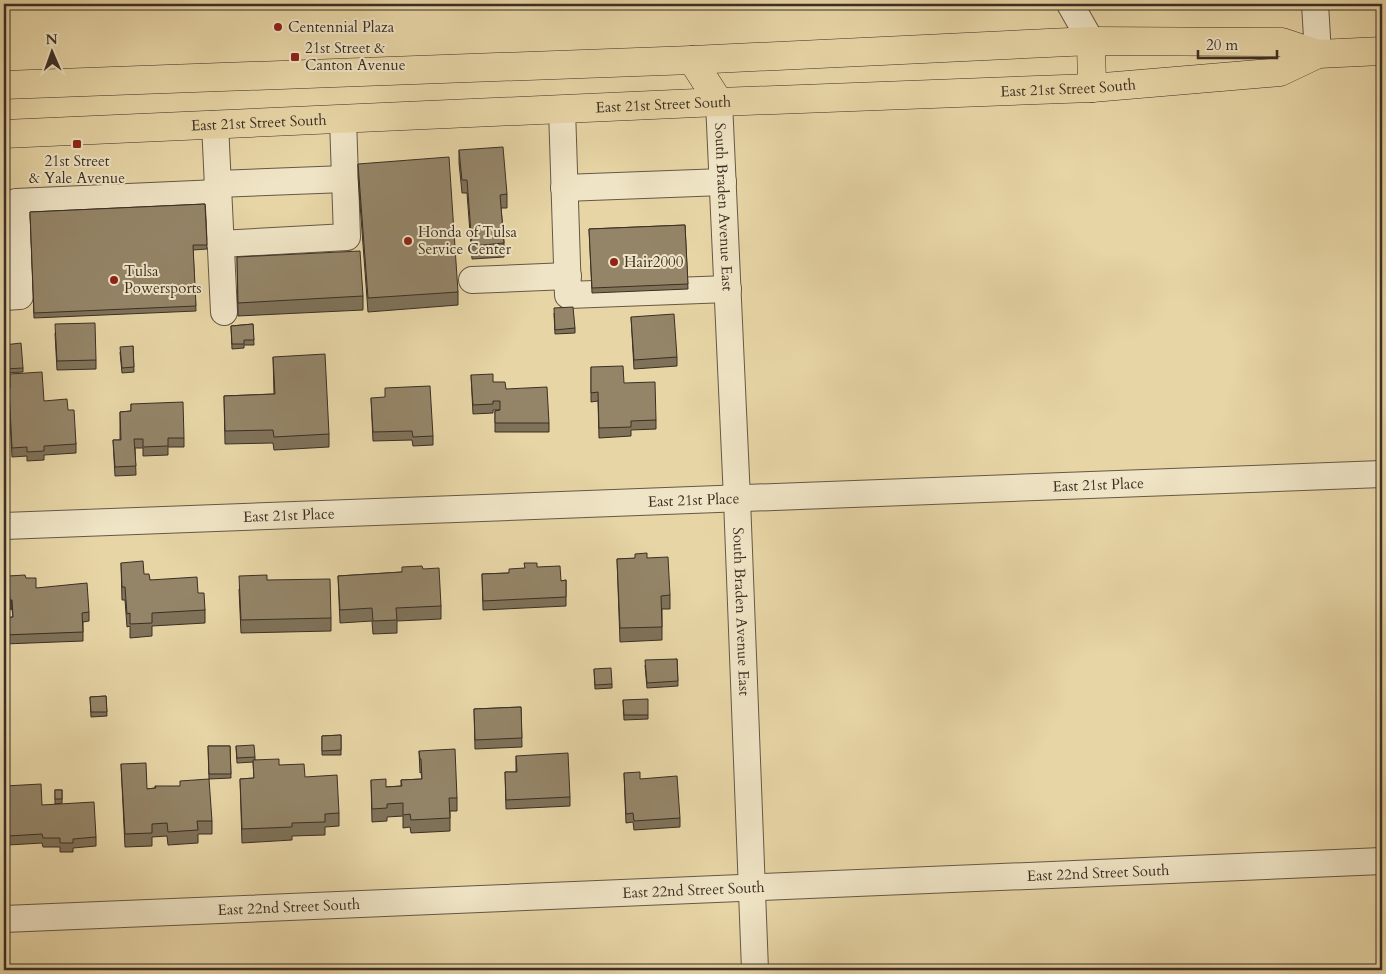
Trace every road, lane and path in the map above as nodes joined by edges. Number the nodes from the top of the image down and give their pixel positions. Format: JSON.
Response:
{"nodes":[{"id":1,"x":1070,"y":4,"type":"edge"},
{"id":2,"x":1315,"y":4,"type":"edge"},
{"id":3,"x":1091,"y":41,"type":"junction"},
{"id":4,"x":1382,"y":51,"type":"edge"},
{"id":5,"x":1318,"y":54,"type":"junction"},
{"id":6,"x":692,"y":60,"type":"junction"},
{"id":7,"x":4,"y":86,"type":"edge"},
{"id":8,"x":1092,"y":88,"type":"junction"},
{"id":9,"x":719,"y":102,"type":"junction"},
{"id":10,"x":562,"y":109,"type":"junction"},
{"id":11,"x":344,"y":119,"type":"junction"},
{"id":12,"x":215,"y":124,"type":"junction"},
{"id":13,"x":4,"y":134,"type":"edge"},
{"id":14,"x":345,"y":179,"type":"junction"},
{"id":15,"x":723,"y":182,"type":"junction"},
{"id":16,"x":218,"y":188,"type":"junction"},
{"id":17,"x":564,"y":188,"type":"junction"},
{"id":18,"x":220,"y":244,"type":"junction"},
{"id":19,"x":472,"y":280,"type":"dead end"},
{"id":20,"x":568,"y":286,"type":"junction"},
{"id":21,"x":728,"y":289,"type":"junction"},
{"id":22,"x":4,"y":297,"type":"edge"},
{"id":23,"x":224,"y":312,"type":"dead end"},
{"id":24,"x":1382,"y":474,"type":"edge"},
{"id":25,"x":738,"y":499,"type":"junction"},
{"id":26,"x":4,"y":526,"type":"edge"},
{"id":27,"x":1382,"y":861,"type":"edge"},
{"id":28,"x":751,"y":889,"type":"junction"},
{"id":29,"x":4,"y":919,"type":"edge"},
{"id":30,"x":755,"y":970,"type":"edge"}],
"edges":[{"from":1,"to":3,"type":"street"},
{"from":2,"to":5,"type":"street"},
{"from":3,"to":5,"type":"main road","name":"East 21st Street South"},
{"from":3,"to":6,"type":"main road","name":"East 21st Street South"},
{"from":3,"to":8,"type":"main road"},
{"from":4,"to":5,"type":"main road","name":"East 21st Street South"},
{"from":5,"to":8,"type":"main road","name":"East 21st Street South"},
{"from":6,"to":7,"type":"main road","name":"East 21st Street South"},
{"from":6,"to":9,"type":"main road"},
{"from":8,"to":9,"type":"main road","name":"East 21st Street South"},
{"from":9,"to":10,"type":"main road","name":"East 21st Street South"},
{"from":9,"to":15,"type":"street","name":"South Braden Avenue East"},
{"from":10,"to":11,"type":"main road","name":"East 21st Street South"},
{"from":10,"to":17,"type":"street"},
{"from":11,"to":12,"type":"main road","name":"East 21st Street South"},
{"from":11,"to":14,"type":"street"},
{"from":12,"to":13,"type":"main road","name":"East 21st Street South"},
{"from":12,"to":16,"type":"street"},
{"from":14,"to":16,"type":"street"},
{"from":14,"to":18,"type":"street"},
{"from":15,"to":17,"type":"street"},
{"from":15,"to":21,"type":"street","name":"South Braden Avenue East"},
{"from":16,"to":18,"type":"street"},
{"from":16,"to":22,"type":"street"},
{"from":17,"to":20,"type":"street"},
{"from":18,"to":23,"type":"street"},
{"from":19,"to":20,"type":"street"},
{"from":20,"to":21,"type":"street"},
{"from":21,"to":25,"type":"street","name":"South Braden Avenue East"},
{"from":24,"to":25,"type":"street","name":"East 21st Place"},
{"from":25,"to":26,"type":"street","name":"East 21st Place"},
{"from":25,"to":28,"type":"street","name":"South Braden Avenue East"},
{"from":27,"to":28,"type":"street","name":"East 22nd Street South"},
{"from":28,"to":29,"type":"street","name":"East 22nd Street South"},
{"from":28,"to":30,"type":"street","name":"South Braden Avenue East"}]}
